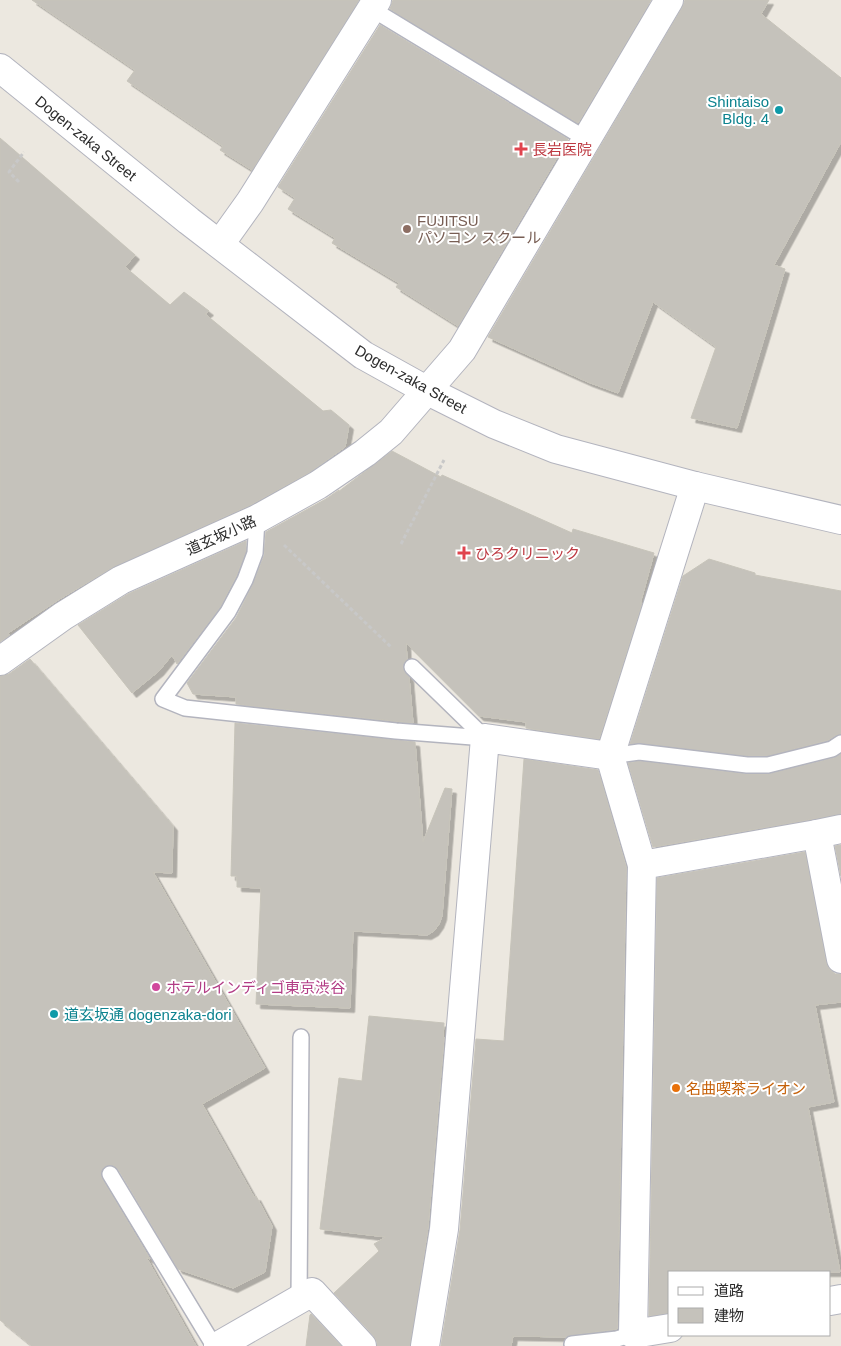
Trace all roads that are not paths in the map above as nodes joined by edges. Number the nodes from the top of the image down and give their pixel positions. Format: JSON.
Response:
{"nodes":[{"id":1,"x":669,"y":0,"type":"edge"},
{"id":2,"x":375,"y":5,"type":"edge"},
{"id":3,"x":0,"y":68,"type":"edge"},
{"id":4,"x":586,"y":139,"type":"junction"},
{"id":5,"x":220,"y":244,"type":"junction"},
{"id":6,"x":426,"y":390,"type":"junction"},
{"id":7,"x":695,"y":486,"type":"junction"},
{"id":8,"x":257,"y":519,"type":"junction"},
{"id":9,"x":841,"y":520,"type":"edge"},
{"id":10,"x":0,"y":661,"type":"edge"},
{"id":11,"x":412,"y":667,"type":"road end"},
{"id":12,"x":486,"y":738,"type":"junction"},
{"id":13,"x":841,"y":743,"type":"edge"},
{"id":14,"x":610,"y":756,"type":"junction"},
{"id":15,"x":829,"y":832,"type":"edge"},
{"id":16,"x":642,"y":865,"type":"junction"},
{"id":17,"x":841,"y":959,"type":"edge"},
{"id":18,"x":301,"y":1037,"type":"dead end"},
{"id":19,"x":110,"y":1174,"type":"dead end"},
{"id":20,"x":298,"y":1300,"type":"junction"},
{"id":21,"x":668,"y":1328,"type":"edge"},
{"id":22,"x":633,"y":1334,"type":"junction"},
{"id":23,"x":572,"y":1344,"type":"dead end"},
{"id":24,"x":214,"y":1346,"type":"edge"},
{"id":25,"x":218,"y":1346,"type":"edge"},
{"id":26,"x":362,"y":1346,"type":"edge"},
{"id":27,"x":425,"y":1346,"type":"edge"}],
"edges":[{"from":1,"to":4,"type":"street","name":"道玄坂小路"},
{"from":2,"to":4,"type":"lane"},
{"from":2,"to":5,"type":"street"},
{"from":3,"to":5,"type":"street","name":"Dogen-zaka Street"},
{"from":4,"to":6,"type":"street","name":"道玄坂小路"},
{"from":5,"to":6,"type":"street","name":"Dogen-zaka Street"},
{"from":6,"to":7,"type":"street","name":"Dogen-zaka Street"},
{"from":6,"to":8,"type":"street","name":"道玄坂小路"},
{"from":7,"to":9,"type":"street","name":"Dogen-zaka Street"},
{"from":7,"to":14,"type":"street"},
{"from":8,"to":10,"type":"street","name":"道玄坂小路"},
{"from":8,"to":12,"type":"lane"},
{"from":11,"to":12,"type":"lane"},
{"from":12,"to":14,"type":"street"},
{"from":12,"to":27,"type":"street"},
{"from":13,"to":14,"type":"lane"},
{"from":14,"to":16,"type":"street"},
{"from":15,"to":16,"type":"street"},
{"from":15,"to":17,"type":"street"},
{"from":16,"to":22,"type":"street"},
{"from":18,"to":20,"type":"lane"},
{"from":19,"to":24,"type":"lane"},
{"from":20,"to":25,"type":"street"},
{"from":20,"to":26,"type":"street"},
{"from":21,"to":22,"type":"street"},
{"from":22,"to":23,"type":"lane"}]}
